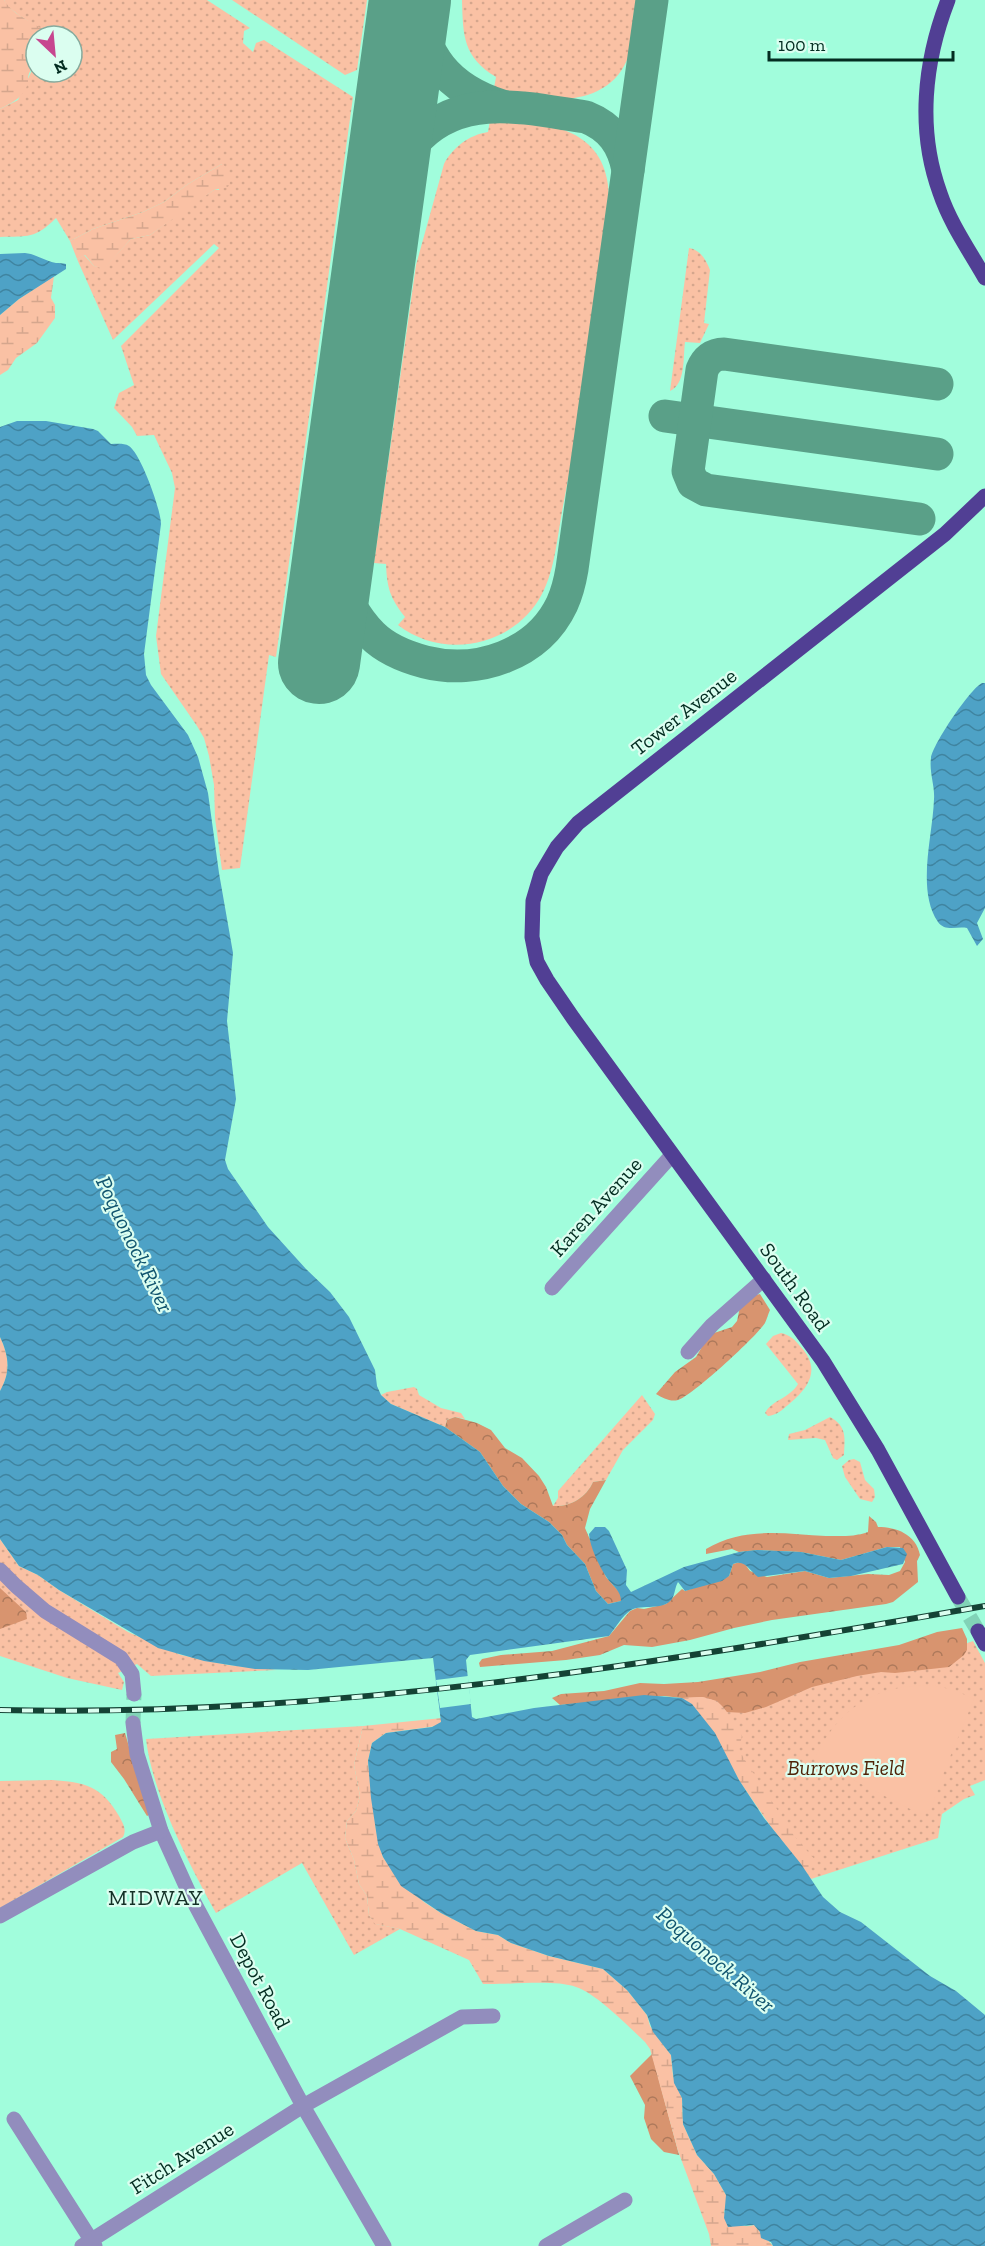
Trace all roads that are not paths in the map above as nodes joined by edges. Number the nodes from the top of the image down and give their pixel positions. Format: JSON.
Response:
{"nodes":[{"id":1,"x":948,"y":0,"type":"edge"},
{"id":2,"x":985,"y":278,"type":"edge"},
{"id":3,"x":985,"y":496,"type":"edge"},
{"id":4,"x":573,"y":1018,"type":"joint"},
{"id":5,"x":672,"y":1155,"type":"junction"},
{"id":6,"x":764,"y":1279,"type":"junction"},
{"id":7,"x":552,"y":1288,"type":"dead end"},
{"id":8,"x":688,"y":1352,"type":"dead end"},
{"id":9,"x":0,"y":1570,"type":"edge"},
{"id":10,"x":958,"y":1597,"type":"tunnel mouth"},
{"id":11,"x":134,"y":1694,"type":"tunnel mouth"},
{"id":12,"x":133,"y":1723,"type":"tunnel mouth"},
{"id":13,"x":161,"y":1831,"type":"junction"},
{"id":14,"x":0,"y":1916,"type":"edge"},
{"id":15,"x":493,"y":2016,"type":"dead end"},
{"id":16,"x":303,"y":2106,"type":"junction"},
{"id":17,"x":14,"y":2119,"type":"dead end"},
{"id":18,"x":625,"y":2200,"type":"dead end"},
{"id":19,"x":90,"y":2244,"type":"edge"},
{"id":20,"x":384,"y":2246,"type":"edge"},
{"id":21,"x":546,"y":2246,"type":"edge"}],
"edges":[{"from":1,"to":2,"type":"main road"},
{"from":3,"to":4,"type":"main road","name":"Tower Avenue"},
{"from":4,"to":5,"type":"main road","name":"South Road"},
{"from":5,"to":6,"type":"main road","name":"South Road"},
{"from":5,"to":7,"type":"street","name":"Karen Avenue"},
{"from":6,"to":8,"type":"street"},
{"from":6,"to":10,"type":"main road","name":"South Road"},
{"from":9,"to":11,"type":"street"},
{"from":12,"to":13,"type":"street","name":"Depot Road"},
{"from":13,"to":14,"type":"street"},
{"from":13,"to":16,"type":"street","name":"Depot Road"},
{"from":15,"to":16,"type":"street","name":"Fitch Avenue"},
{"from":16,"to":19,"type":"street","name":"Fitch Avenue"},
{"from":16,"to":20,"type":"street","name":"Depot Road"},
{"from":17,"to":19,"type":"street"},
{"from":18,"to":21,"type":"street"}]}
